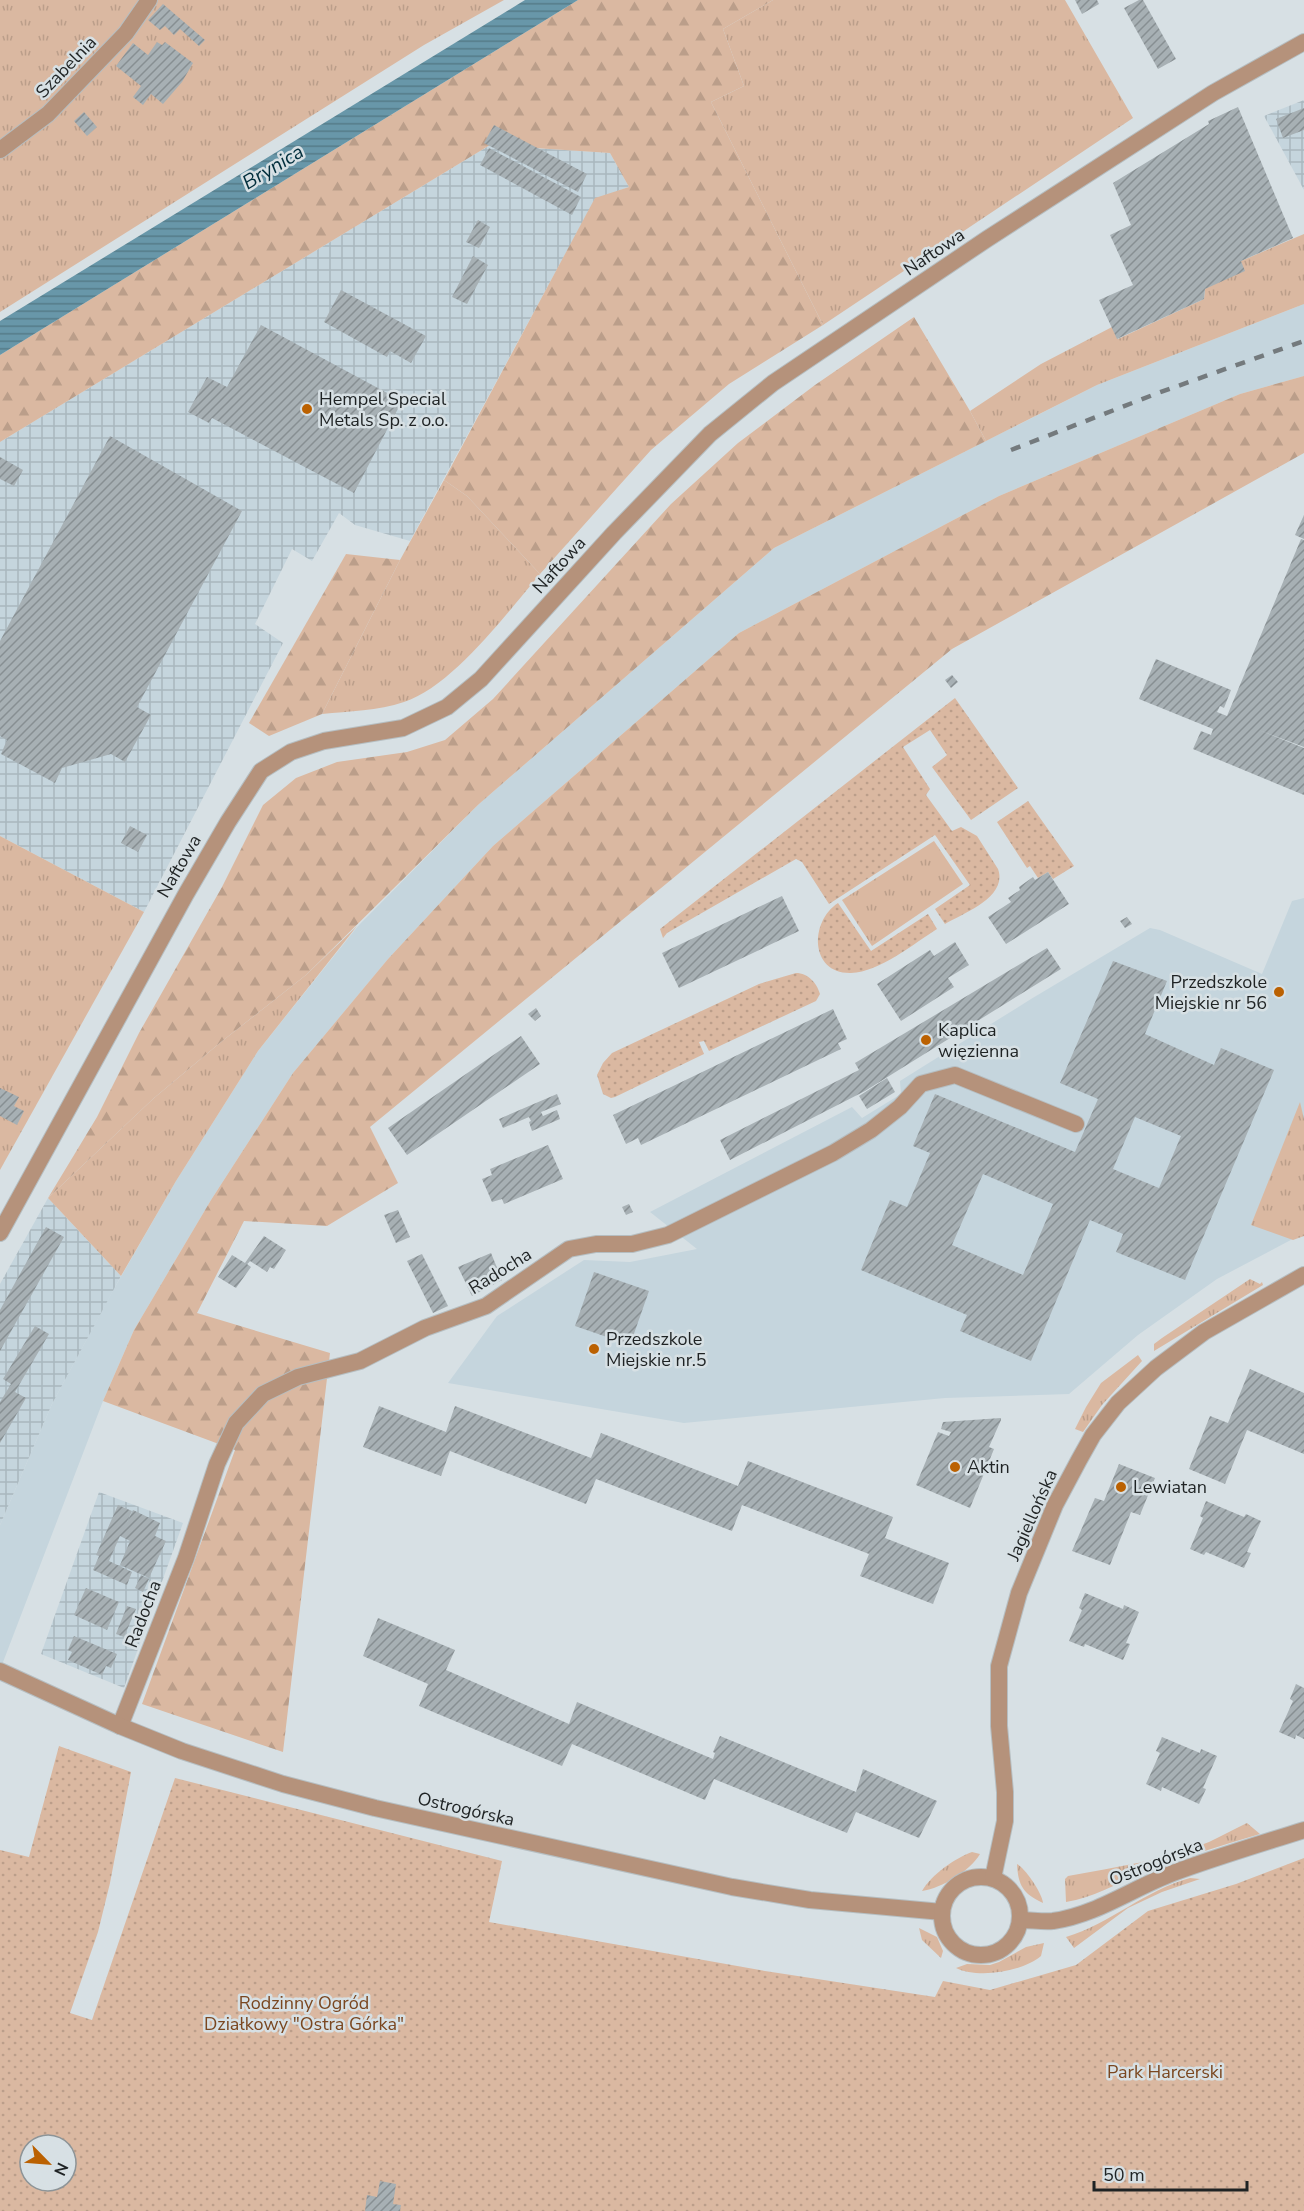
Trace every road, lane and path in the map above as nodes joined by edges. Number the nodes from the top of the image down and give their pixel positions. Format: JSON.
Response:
{"nodes":[{"id":1,"x":149,"y":0,"type":"edge"},
{"id":2,"x":1304,"y":42,"type":"edge"},
{"id":3,"x":0,"y":150,"type":"edge"},
{"id":4,"x":1076,"y":1125,"type":"dead end"},
{"id":5,"x":0,"y":1233,"type":"edge"},
{"id":6,"x":1304,"y":1275,"type":"edge"},
{"id":7,"x":0,"y":1671,"type":"edge"},
{"id":8,"x":120,"y":1726,"type":"junction"},
{"id":9,"x":1304,"y":1830,"type":"edge"},
{"id":10,"x":993,"y":1878,"type":"junction"},
{"id":11,"x":942,"y":1912,"type":"junction"},
{"id":12,"x":1021,"y":1920,"type":"junction"}],
"edges":[{"from":1,"to":3,"type":"street","name":"Szabelnia"},
{"from":2,"to":5,"type":"street","name":"Naftowa"},
{"from":4,"to":8,"type":"street","name":"Radocha"},
{"from":6,"to":10,"type":"street","name":"Jagiellońska"},
{"from":7,"to":8,"type":"street","name":"Ostrogórska"},
{"from":8,"to":11,"type":"street","name":"Ostrogórska"},
{"from":9,"to":12,"type":"street","name":"Ostrogórska"},
{"from":10,"to":11,"type":"street"},
{"from":10,"to":12,"type":"street"},
{"from":11,"to":12,"type":"street"}]}
